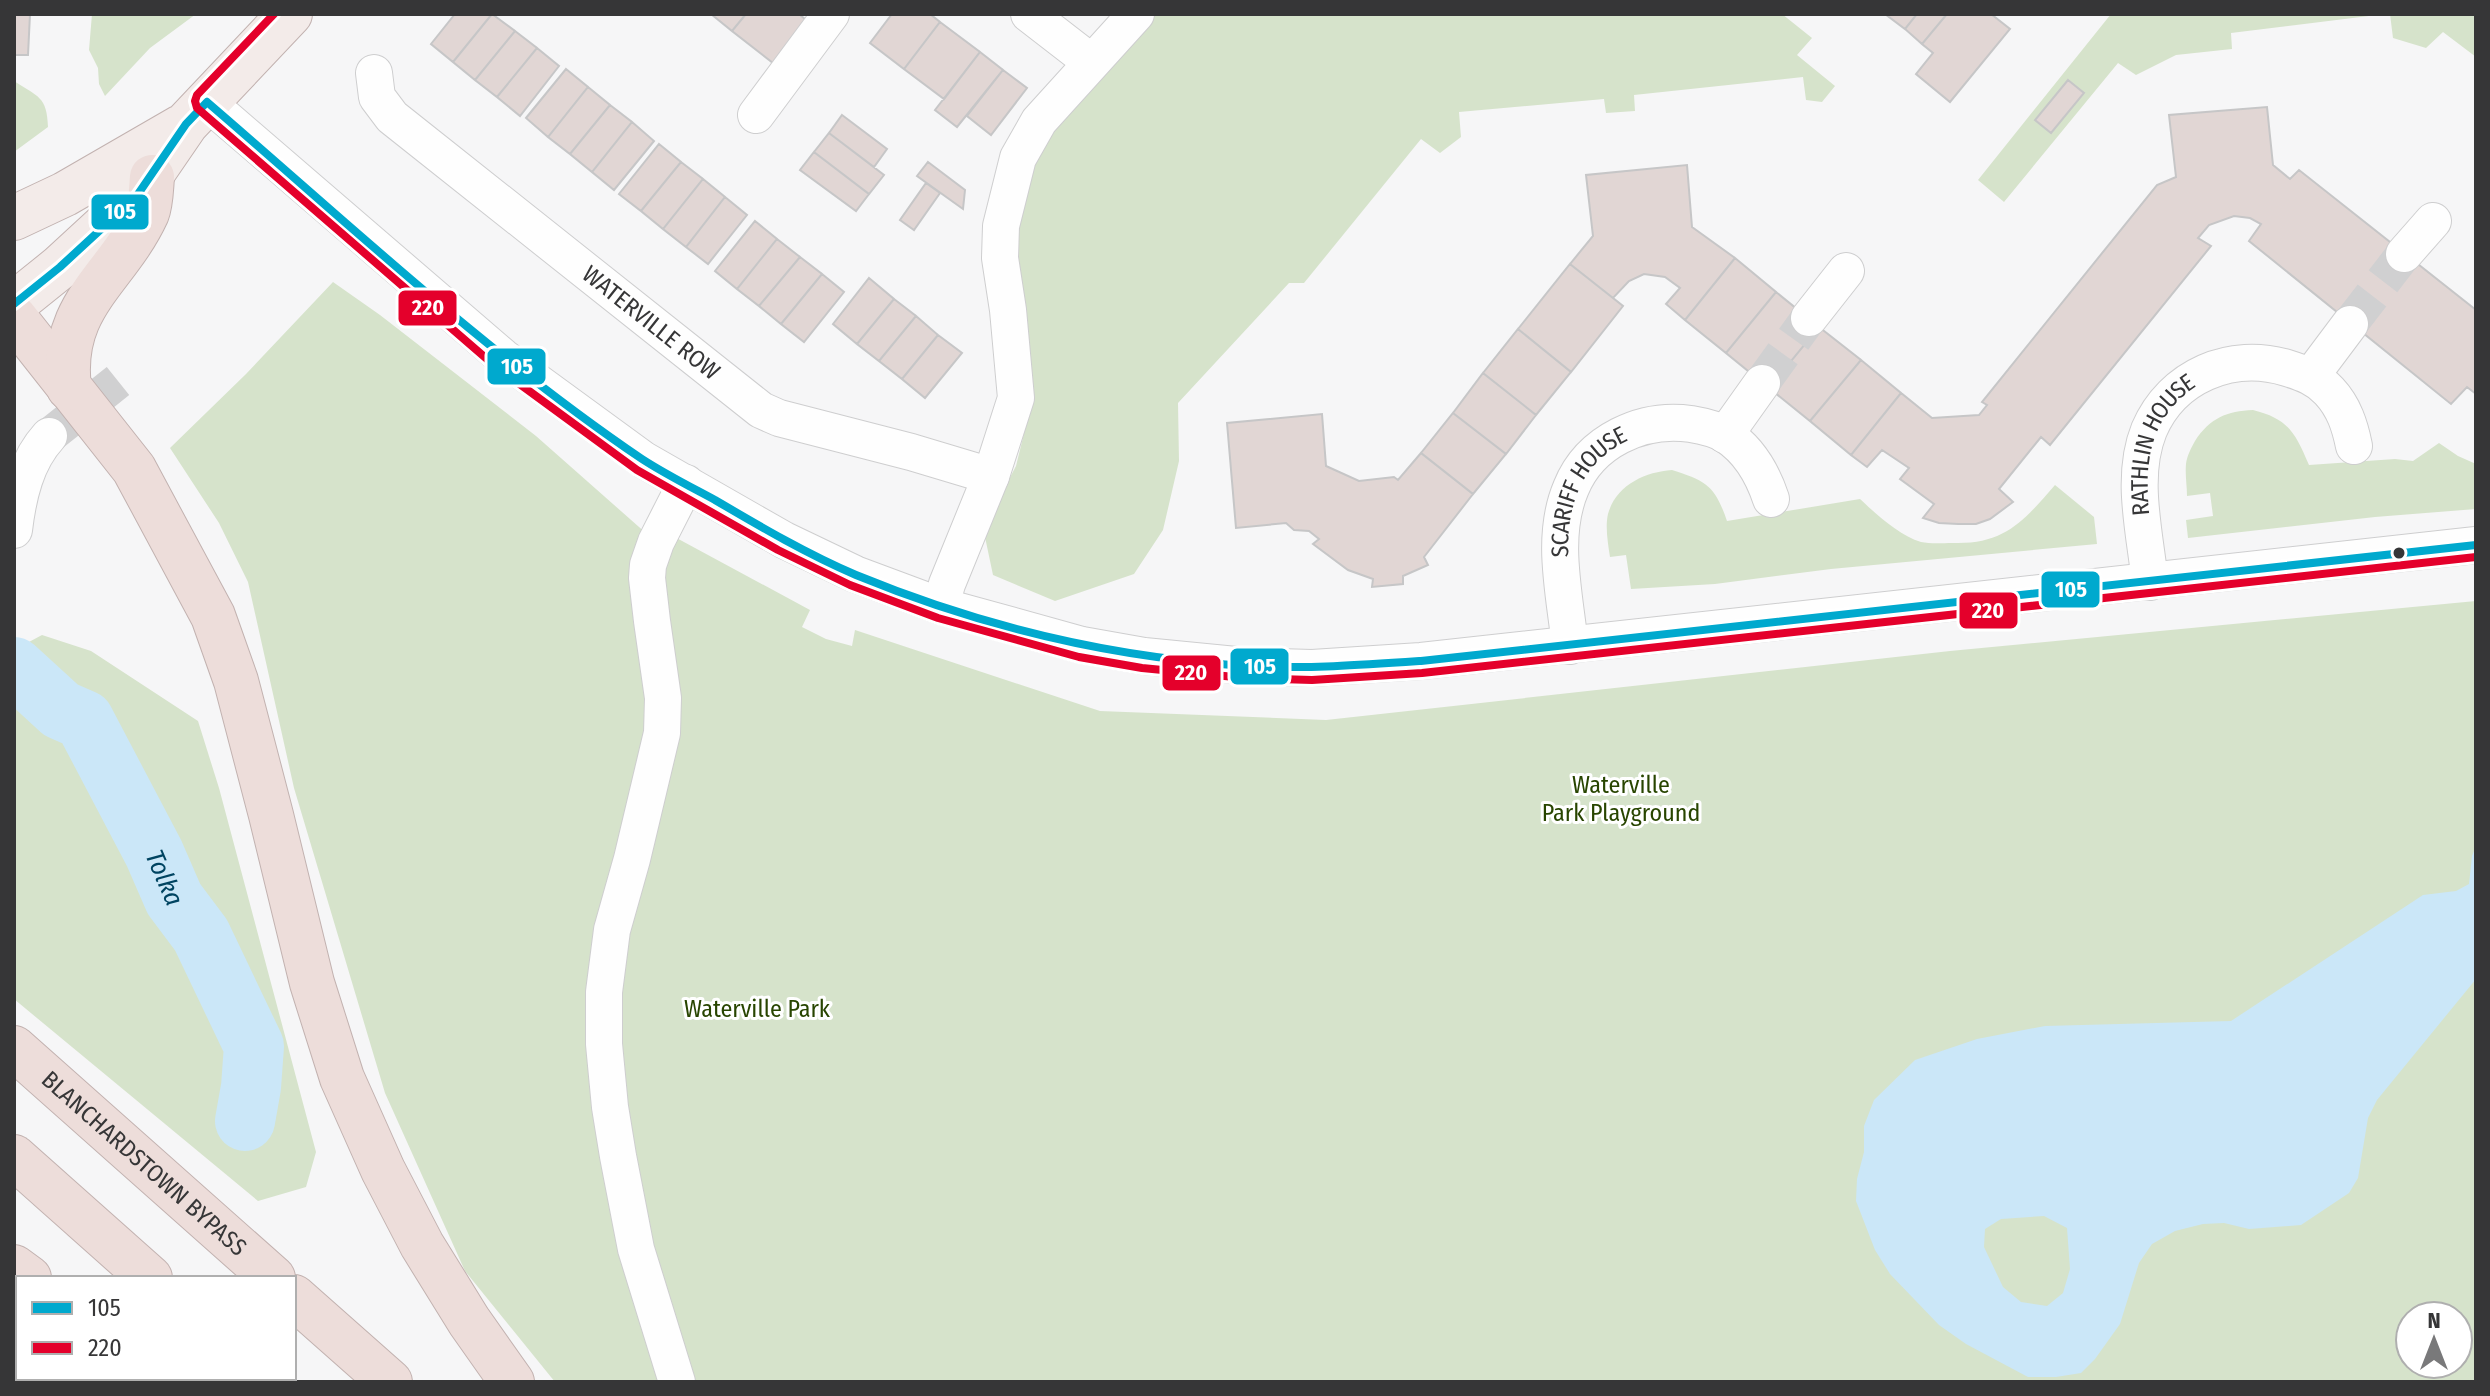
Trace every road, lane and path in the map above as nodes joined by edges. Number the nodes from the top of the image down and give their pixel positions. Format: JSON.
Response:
{"nodes":[{"id":1,"x":290,"y":14,"type":"edge"},
{"id":2,"x":831,"y":14,"type":"edge"},
{"id":3,"x":1029,"y":14,"type":"edge"},
{"id":4,"x":1136,"y":14,"type":"edge"},
{"id":5,"x":1091,"y":62,"type":"junction"},
{"id":6,"x":374,"y":73,"type":"dead end"},
{"id":7,"x":197,"y":113,"type":"junction"},
{"id":8,"x":756,"y":115,"type":"dead end"},
{"id":9,"x":152,"y":177,"type":"junction"},
{"id":10,"x":14,"y":218,"type":"edge"},
{"id":11,"x":2433,"y":221,"type":"dead end"},
{"id":12,"x":2404,"y":254,"type":"tunnel mouth"},
{"id":13,"x":1846,"y":271,"type":"dead end"},
{"id":14,"x":14,"y":304,"type":"edge"},
{"id":15,"x":14,"y":317,"type":"edge"},
{"id":16,"x":1809,"y":318,"type":"tunnel mouth"},
{"id":17,"x":2350,"y":324,"type":"tunnel mouth"},
{"id":18,"x":2311,"y":376,"type":"junction"},
{"id":19,"x":1762,"y":383,"type":"tunnel mouth"},
{"id":20,"x":69,"y":388,"type":"junction"},
{"id":21,"x":1725,"y":435,"type":"junction"},
{"id":22,"x":49,"y":436,"type":"tunnel mouth"},
{"id":23,"x":2354,"y":446,"type":"dead end"},
{"id":24,"x":991,"y":476,"type":"junction"},
{"id":25,"x":686,"y":483,"type":"junction"},
{"id":26,"x":1771,"y":499,"type":"dead end"},
{"id":27,"x":14,"y":530,"type":"edge"},
{"id":28,"x":2476,"y":545,"type":"edge"},
{"id":29,"x":2150,"y":582,"type":"junction"},
{"id":30,"x":941,"y":606,"type":"junction"},
{"id":31,"x":1570,"y":646,"type":"junction"},
{"id":32,"x":14,"y":1048,"type":"edge"},
{"id":33,"x":14,"y":1157,"type":"edge"},
{"id":34,"x":148,"y":1276,"type":"edge"},
{"id":35,"x":271,"y":1276,"type":"edge"},
{"id":36,"x":296,"y":1299,"type":"edge"},
{"id":37,"x":390,"y":1382,"type":"edge"},
{"id":38,"x":512,"y":1382,"type":"edge"},
{"id":39,"x":677,"y":1382,"type":"edge"}],
"edges":[{"from":1,"to":7,"type":"main road"},
{"from":2,"to":8,"type":"street"},
{"from":3,"to":5,"type":"street"},
{"from":4,"to":5,"type":"street"},
{"from":5,"to":24,"type":"street"},
{"from":6,"to":24,"type":"street","name":"WATERVILLE ROW"},
{"from":7,"to":9,"type":"main road"},
{"from":7,"to":10,"type":"main road"},
{"from":7,"to":25,"type":"street"},
{"from":9,"to":14,"type":"main road"},
{"from":9,"to":20,"type":"highway"},
{"from":11,"to":12,"type":"street"},
{"from":13,"to":16,"type":"street"},
{"from":15,"to":20,"type":"highway"},
{"from":17,"to":18,"type":"street"},
{"from":18,"to":23,"type":"street","name":"RATHLIN HOUSE"},
{"from":18,"to":29,"type":"street","name":"RATHLIN HOUSE"},
{"from":19,"to":21,"type":"street"},
{"from":20,"to":38,"type":"highway"},
{"from":21,"to":26,"type":"street","name":"SCARIFF HOUSE"},
{"from":21,"to":31,"type":"street","name":"SCARIFF HOUSE"},
{"from":22,"to":27,"type":"street"},
{"from":24,"to":30,"type":"street"},
{"from":25,"to":30,"type":"street"},
{"from":25,"to":39,"type":"street"},
{"from":28,"to":29,"type":"street"},
{"from":29,"to":31,"type":"street"},
{"from":30,"to":31,"type":"street"},
{"from":32,"to":35,"type":"highway","name":"BLANCHARDSTOWN BYPASS"},
{"from":33,"to":34,"type":"highway"},
{"from":36,"to":37,"type":"highway"}]}
